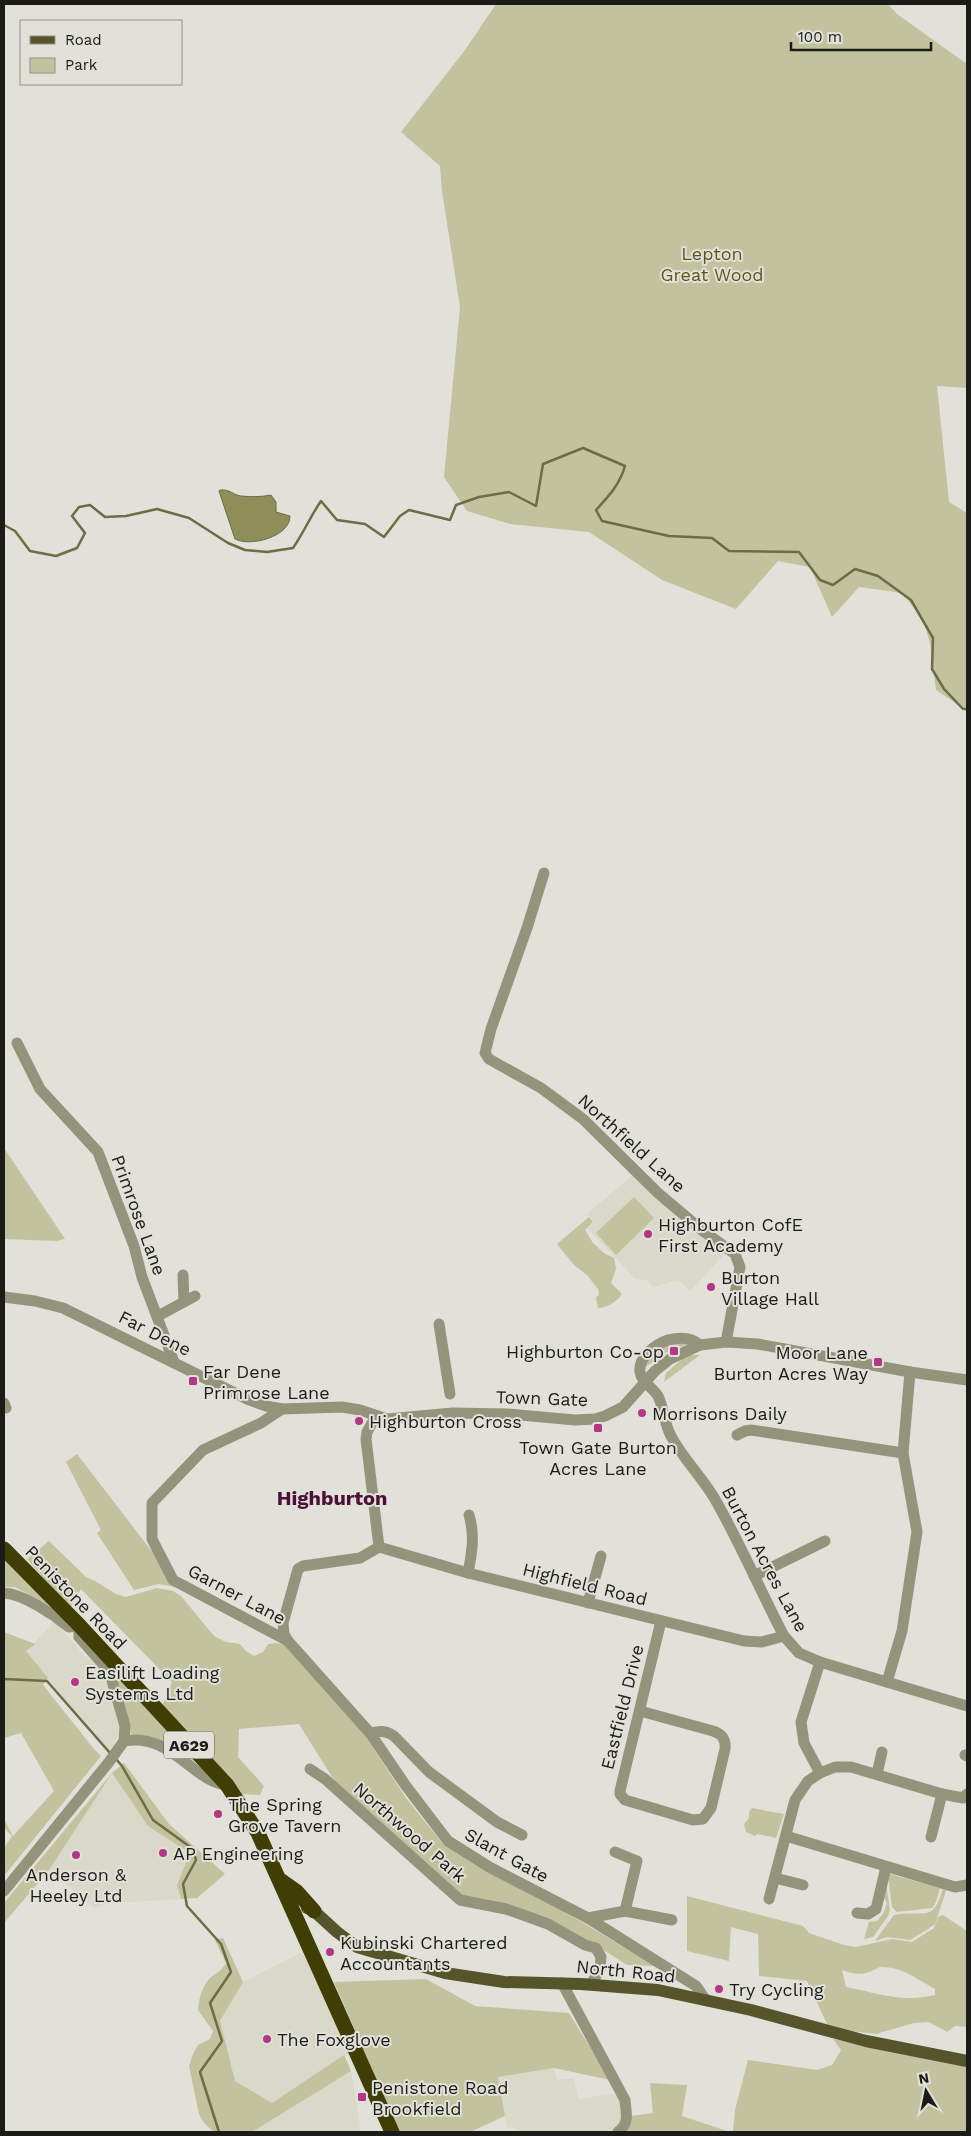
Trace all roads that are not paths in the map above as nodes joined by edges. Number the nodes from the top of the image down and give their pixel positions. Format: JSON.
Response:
{"nodes":[{"id":1,"x":544,"y":872,"type":"dead end"},
{"id":2,"x":17,"y":1043,"type":"dead end"},
{"id":3,"x":183,"y":1275,"type":"dead end"},
{"id":4,"x":195,"y":1296,"type":"dead end"},
{"id":5,"x":4,"y":1297,"type":"edge"},
{"id":6,"x":184,"y":1302,"type":"junction"},
{"id":7,"x":158,"y":1316,"type":"junction"},
{"id":8,"x":439,"y":1324,"type":"dead end"},
{"id":9,"x":726,"y":1342,"type":"junction"},
{"id":10,"x":700,"y":1345,"type":"junction"},
{"id":11,"x":174,"y":1362,"type":"junction"},
{"id":12,"x":910,"y":1372,"type":"junction"},
{"id":13,"x":967,"y":1380,"type":"edge"},
{"id":14,"x":646,"y":1381,"type":"junction"},
{"id":15,"x":452,"y":1404,"type":"junction"},
{"id":16,"x":282,"y":1409,"type":"junction"},
{"id":17,"x":376,"y":1416,"type":"junction"},
{"id":18,"x":737,"y":1435,"type":"dead end"},
{"id":19,"x":903,"y":1453,"type":"junction"},
{"id":20,"x":468,"y":1515,"type":"dead end"},
{"id":21,"x":825,"y":1542,"type":"dead end"},
{"id":22,"x":379,"y":1547,"type":"junction"},
{"id":23,"x":4,"y":1549,"type":"edge"},
{"id":24,"x":601,"y":1556,"type":"dead end"},
{"id":25,"x":468,"y":1573,"type":"junction"},
{"id":26,"x":754,"y":1576,"type":"junction"},
{"id":27,"x":4,"y":1593,"type":"edge"},
{"id":28,"x":588,"y":1603,"type":"junction"},
{"id":29,"x":661,"y":1621,"type":"junction"},
{"id":30,"x":79,"y":1625,"type":"junction"},
{"id":31,"x":784,"y":1636,"type":"junction"},
{"id":32,"x":288,"y":1641,"type":"junction"},
{"id":33,"x":820,"y":1662,"type":"junction"},
{"id":34,"x":887,"y":1682,"type":"junction"},
{"id":35,"x":967,"y":1706,"type":"edge"},
{"id":36,"x":640,"y":1711,"type":"junction"},
{"id":37,"x":370,"y":1733,"type":"junction"},
{"id":38,"x":122,"y":1745,"type":"junction"},
{"id":39,"x":882,"y":1752,"type":"dead end"},
{"id":40,"x":310,"y":1769,"type":"dead end"},
{"id":41,"x":820,"y":1773,"type":"junction"},
{"id":42,"x":877,"y":1774,"type":"junction"},
{"id":43,"x":226,"y":1785,"type":"junction"},
{"id":44,"x":942,"y":1794,"type":"junction"},
{"id":45,"x":967,"y":1794,"type":"edge"},
{"id":46,"x":522,"y":1835,"type":"dead end"},
{"id":47,"x":786,"y":1836,"type":"junction"},
{"id":48,"x":931,"y":1837,"type":"dead end"},
{"id":49,"x":615,"y":1852,"type":"dead end"},
{"id":50,"x":886,"y":1867,"type":"junction"},
{"id":51,"x":775,"y":1878,"type":"junction"},
{"id":52,"x":279,"y":1880,"type":"junction"},
{"id":53,"x":803,"y":1885,"type":"dead end"},
{"id":54,"x":967,"y":1885,"type":"edge"},
{"id":55,"x":4,"y":1892,"type":"edge"},
{"id":56,"x":769,"y":1899,"type":"dead end"},
{"id":57,"x":293,"y":1911,"type":"junction"},
{"id":58,"x":314,"y":1911,"type":"junction"},
{"id":59,"x":625,"y":1911,"type":"junction"},
{"id":60,"x":857,"y":1913,"type":"dead end"},
{"id":61,"x":588,"y":1918,"type":"junction"},
{"id":62,"x":672,"y":1920,"type":"dead end"},
{"id":63,"x":562,"y":1983,"type":"junction"},
{"id":64,"x":591,"y":1984,"type":"junction"},
{"id":65,"x":706,"y":1999,"type":"junction"},
{"id":66,"x":967,"y":2060,"type":"edge"},
{"id":67,"x":392,"y":2132,"type":"edge"},
{"id":68,"x":618,"y":2132,"type":"edge"}],
"edges":[{"from":1,"to":9,"type":"street","name":"Northfield Lane"},
{"from":2,"to":7,"type":"street","name":"Primrose Lane"},
{"from":3,"to":6,"type":"street"},
{"from":4,"to":6,"type":"street"},
{"from":5,"to":11,"type":"street","name":"Far Dene"},
{"from":6,"to":7,"type":"street"},
{"from":7,"to":11,"type":"street","name":"Primrose Lane"},
{"from":8,"to":15,"type":"street"},
{"from":9,"to":10,"type":"street"},
{"from":9,"to":12,"type":"street"},
{"from":10,"to":14,"type":"street","name":"Town Gate"},
{"from":10,"to":14,"type":"street"},
{"from":11,"to":16,"type":"street","name":"Far Dene"},
{"from":12,"to":13,"type":"street"},
{"from":12,"to":19,"type":"street"},
{"from":14,"to":15,"type":"street","name":"Town Gate"},
{"from":14,"to":26,"type":"street","name":"Burton Acres Lane"},
{"from":15,"to":17,"type":"street","name":"Town Gate"},
{"from":16,"to":17,"type":"street","name":"Far Dene"},
{"from":16,"to":32,"type":"street","name":"Garner Lane"},
{"from":17,"to":22,"type":"street"},
{"from":18,"to":19,"type":"street"},
{"from":19,"to":34,"type":"street"},
{"from":20,"to":25,"type":"street"},
{"from":21,"to":26,"type":"street"},
{"from":22,"to":25,"type":"street","name":"Highfield Road"},
{"from":22,"to":32,"type":"street"},
{"from":23,"to":30,"type":"highway","name":"Penistone Road","number":"A629"},
{"from":24,"to":28,"type":"street"},
{"from":25,"to":28,"type":"street","name":"Highfield Road"},
{"from":26,"to":31,"type":"street","name":"Burton Acres Lane"},
{"from":27,"to":30,"type":"street"},
{"from":28,"to":29,"type":"street","name":"Highfield Road"},
{"from":29,"to":31,"type":"street","name":"Highfield Road"},
{"from":29,"to":36,"type":"street","name":"Eastfield Drive"},
{"from":30,"to":38,"type":"street"},
{"from":30,"to":43,"type":"highway","name":"Penistone Road","number":"A629"},
{"from":31,"to":33,"type":"street","name":"Burton Acres Lane"},
{"from":32,"to":37,"type":"street","name":"Slant Gate"},
{"from":33,"to":34,"type":"street","name":"Burton Acres Lane"},
{"from":33,"to":41,"type":"street"},
{"from":34,"to":35,"type":"street","name":"Burton Acres Lane"},
{"from":36,"to":36,"type":"street","name":"Eastfield Drive"},
{"from":37,"to":46,"type":"street","name":"Slant Gate"},
{"from":37,"to":61,"type":"street","name":"Slant Gate"},
{"from":38,"to":43,"type":"street"},
{"from":38,"to":55,"type":"street"},
{"from":39,"to":42,"type":"street"},
{"from":40,"to":64,"type":"street","name":"Northwood Park"},
{"from":41,"to":42,"type":"street"},
{"from":41,"to":47,"type":"street"},
{"from":42,"to":44,"type":"street"},
{"from":43,"to":52,"type":"highway","name":"Penistone Road","number":"A629"},
{"from":44,"to":45,"type":"street"},
{"from":44,"to":48,"type":"street"},
{"from":47,"to":50,"type":"street"},
{"from":47,"to":51,"type":"street"},
{"from":49,"to":59,"type":"street"},
{"from":50,"to":54,"type":"street"},
{"from":50,"to":60,"type":"street"},
{"from":51,"to":53,"type":"street"},
{"from":51,"to":56,"type":"street"},
{"from":52,"to":57,"type":"highway","name":"Penistone Road","number":"A629"},
{"from":52,"to":58,"type":"highway"},
{"from":57,"to":58,"type":"main road"},
{"from":57,"to":67,"type":"highway","name":"Penistone Road","number":"A629"},
{"from":58,"to":63,"type":"main road","name":"North Road"},
{"from":59,"to":61,"type":"street"},
{"from":59,"to":62,"type":"street"},
{"from":61,"to":65,"type":"street","name":"Slant Gate"},
{"from":63,"to":64,"type":"main road","name":"North Road"},
{"from":63,"to":68,"type":"street"},
{"from":64,"to":65,"type":"main road","name":"North Road"},
{"from":65,"to":66,"type":"main road","name":"North Road"}]}
